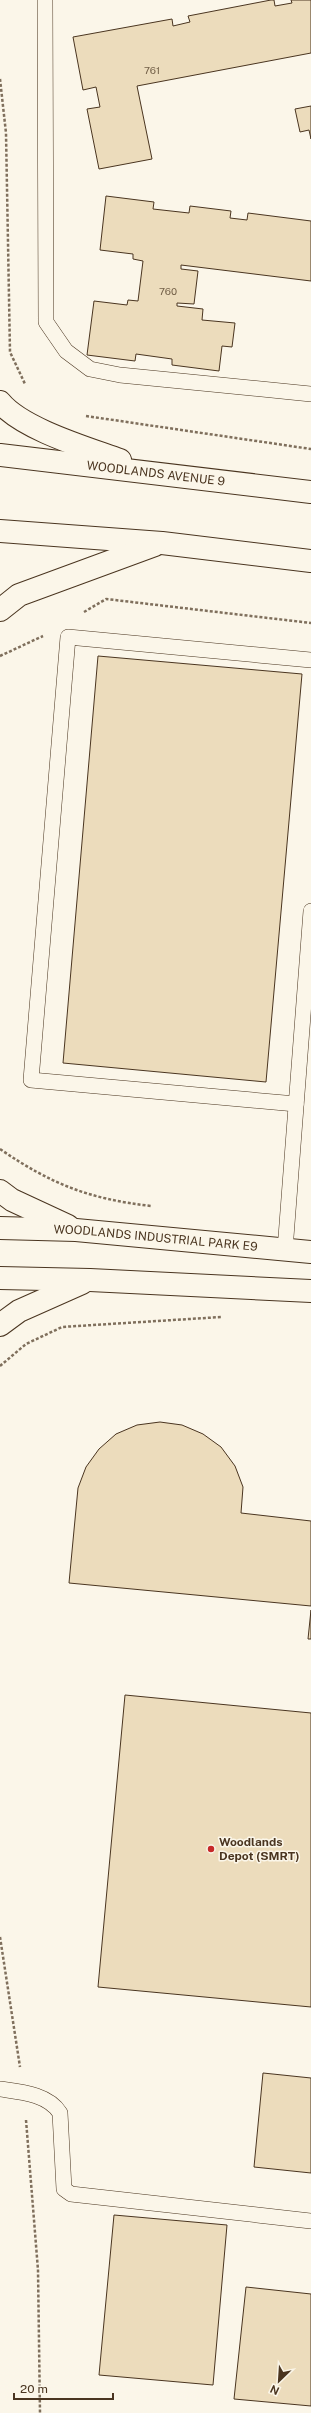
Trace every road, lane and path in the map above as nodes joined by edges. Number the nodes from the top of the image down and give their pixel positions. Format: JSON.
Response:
{"nodes":[{"id":1,"x":45,"y":0,"type":"edge"},
{"id":2,"x":0,"y":79,"type":"edge"},
{"id":3,"x":26,"y":386,"type":"dead end"},
{"id":4,"x":311,"y":394,"type":"edge"},
{"id":5,"x":0,"y":402,"type":"edge"},
{"id":6,"x":82,"y":415,"type":"dead end"},
{"id":7,"x":311,"y":449,"type":"edge"},
{"id":8,"x":0,"y":455,"type":"edge"},
{"id":9,"x":157,"y":472,"type":"junction"},
{"id":10,"x":311,"y":492,"type":"edge"},
{"id":11,"x":0,"y":531,"type":"edge"},
{"id":12,"x":162,"y":542,"type":"junction"},
{"id":13,"x":311,"y":561,"type":"edge"},
{"id":14,"x":0,"y":610,"type":"edge"},
{"id":15,"x":311,"y":660,"type":"edge"},
{"id":16,"x":311,"y":911,"type":"edge"},
{"id":17,"x":296,"y":1104,"type":"junction"},
{"id":18,"x":0,"y":1149,"type":"edge"},
{"id":19,"x":0,"y":1191,"type":"edge"},
{"id":20,"x":156,"y":1207,"type":"dead end"},
{"id":21,"x":0,"y":1228,"type":"edge"},
{"id":22,"x":76,"y":1230,"type":"junction"},
{"id":23,"x":284,"y":1250,"type":"junction"},
{"id":24,"x":311,"y":1252,"type":"edge"},
{"id":25,"x":0,"y":1278,"type":"edge"},
{"id":26,"x":90,"y":1280,"type":"junction"},
{"id":27,"x":311,"y":1290,"type":"edge"},
{"id":28,"x":226,"y":1317,"type":"dead end"},
{"id":29,"x":0,"y":1325,"type":"edge"},
{"id":30,"x":0,"y":1366,"type":"edge"},
{"id":31,"x":0,"y":1937,"type":"edge"},
{"id":32,"x":0,"y":2089,"type":"edge"},
{"id":33,"x":24,"y":2092,"type":"junction"},
{"id":34,"x":311,"y":2221,"type":"edge"},
{"id":35,"x":40,"y":2413,"type":"edge"}],
"edges":[{"from":1,"to":4,"type":"lane"},
{"from":2,"to":3,"type":"path"},
{"from":5,"to":9,"type":"main road"},
{"from":6,"to":7,"type":"path"},
{"from":8,"to":9,"type":"main road","name":"WOODLANDS AVENUE 9"},
{"from":9,"to":10,"type":"main road","name":"WOODLANDS AVENUE 9"},
{"from":11,"to":12,"type":"main road"},
{"from":12,"to":13,"type":"main road"},
{"from":12,"to":14,"type":"main road"},
{"from":15,"to":17,"type":"lane"},
{"from":16,"to":17,"type":"lane"},
{"from":17,"to":23,"type":"lane"},
{"from":18,"to":20,"type":"path"},
{"from":19,"to":22,"type":"main road"},
{"from":21,"to":22,"type":"main road","name":"WOODLANDS INDUSTRIAL PARK E9"},
{"from":22,"to":23,"type":"main road","name":"WOODLANDS INDUSTRIAL PARK E9"},
{"from":23,"to":24,"type":"main road","name":"WOODLANDS INDUSTRIAL PARK E9"},
{"from":25,"to":26,"type":"main road"},
{"from":26,"to":27,"type":"main road"},
{"from":26,"to":29,"type":"main road"},
{"from":28,"to":30,"type":"path"},
{"from":31,"to":33,"type":"path"},
{"from":32,"to":33,"type":"lane"},
{"from":33,"to":34,"type":"lane"},
{"from":33,"to":35,"type":"path"}]}
